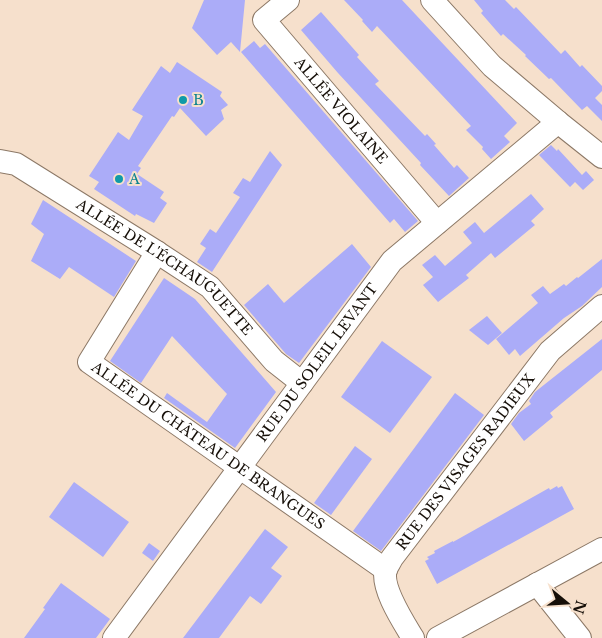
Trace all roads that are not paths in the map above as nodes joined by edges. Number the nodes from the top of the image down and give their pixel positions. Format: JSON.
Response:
{"nodes":[{"id":1,"x":288,"y":0,"type":"edge"},
{"id":2,"x":432,"y":0,"type":"edge"},
{"id":3,"x":558,"y":122,"type":"junction"},
{"id":4,"x":602,"y":157,"type":"edge"},
{"id":5,"x":8,"y":162,"type":"edge"},
{"id":6,"x":437,"y":223,"type":"junction"},
{"id":7,"x":157,"y":252,"type":"junction"},
{"id":8,"x":602,"y":306,"type":"edge"},
{"id":9,"x":302,"y":383,"type":"junction"},
{"id":10,"x":240,"y":468,"type":"junction"},
{"id":11,"x":602,"y":549,"type":"edge"},
{"id":12,"x":386,"y":570,"type":"junction"},
{"id":13,"x":537,"y":584,"type":"junction"},
{"id":14,"x":114,"y":638,"type":"edge"},
{"id":15,"x":413,"y":638,"type":"edge"},
{"id":16,"x":438,"y":638,"type":"edge"},
{"id":17,"x":580,"y":638,"type":"edge"}],
"edges":[{"from":1,"to":6,"type":"street","name":"ALLÉE VIOLAINE"},
{"from":2,"to":3,"type":"street"},
{"from":3,"to":4,"type":"street"},
{"from":3,"to":6,"type":"street","name":"RUE DU SOLEIL LEVANT"},
{"from":5,"to":7,"type":"street","name":"ALLÉE DE L'ÉCHAUGUETTE"},
{"from":6,"to":9,"type":"street","name":"RUE DU SOLEIL LEVANT"},
{"from":7,"to":9,"type":"street","name":"ALLÉE DE L'ÉCHAUGUETTE"},
{"from":7,"to":10,"type":"street","name":"ALLÉE DU CHÂTEAU DE BRANGUES"},
{"from":8,"to":12,"type":"street","name":"RUE DES VISAGES RADIEUX"},
{"from":9,"to":10,"type":"street","name":"RUE DU SOLEIL LEVANT"},
{"from":10,"to":12,"type":"street","name":"ALLÉE DU CHÂTEAU DE BRANGUES"},
{"from":10,"to":14,"type":"street","name":"RUE DU SOLEIL LEVANT"},
{"from":11,"to":13,"type":"street"},
{"from":12,"to":15,"type":"street"},
{"from":13,"to":16,"type":"street"},
{"from":13,"to":17,"type":"street"}]}
